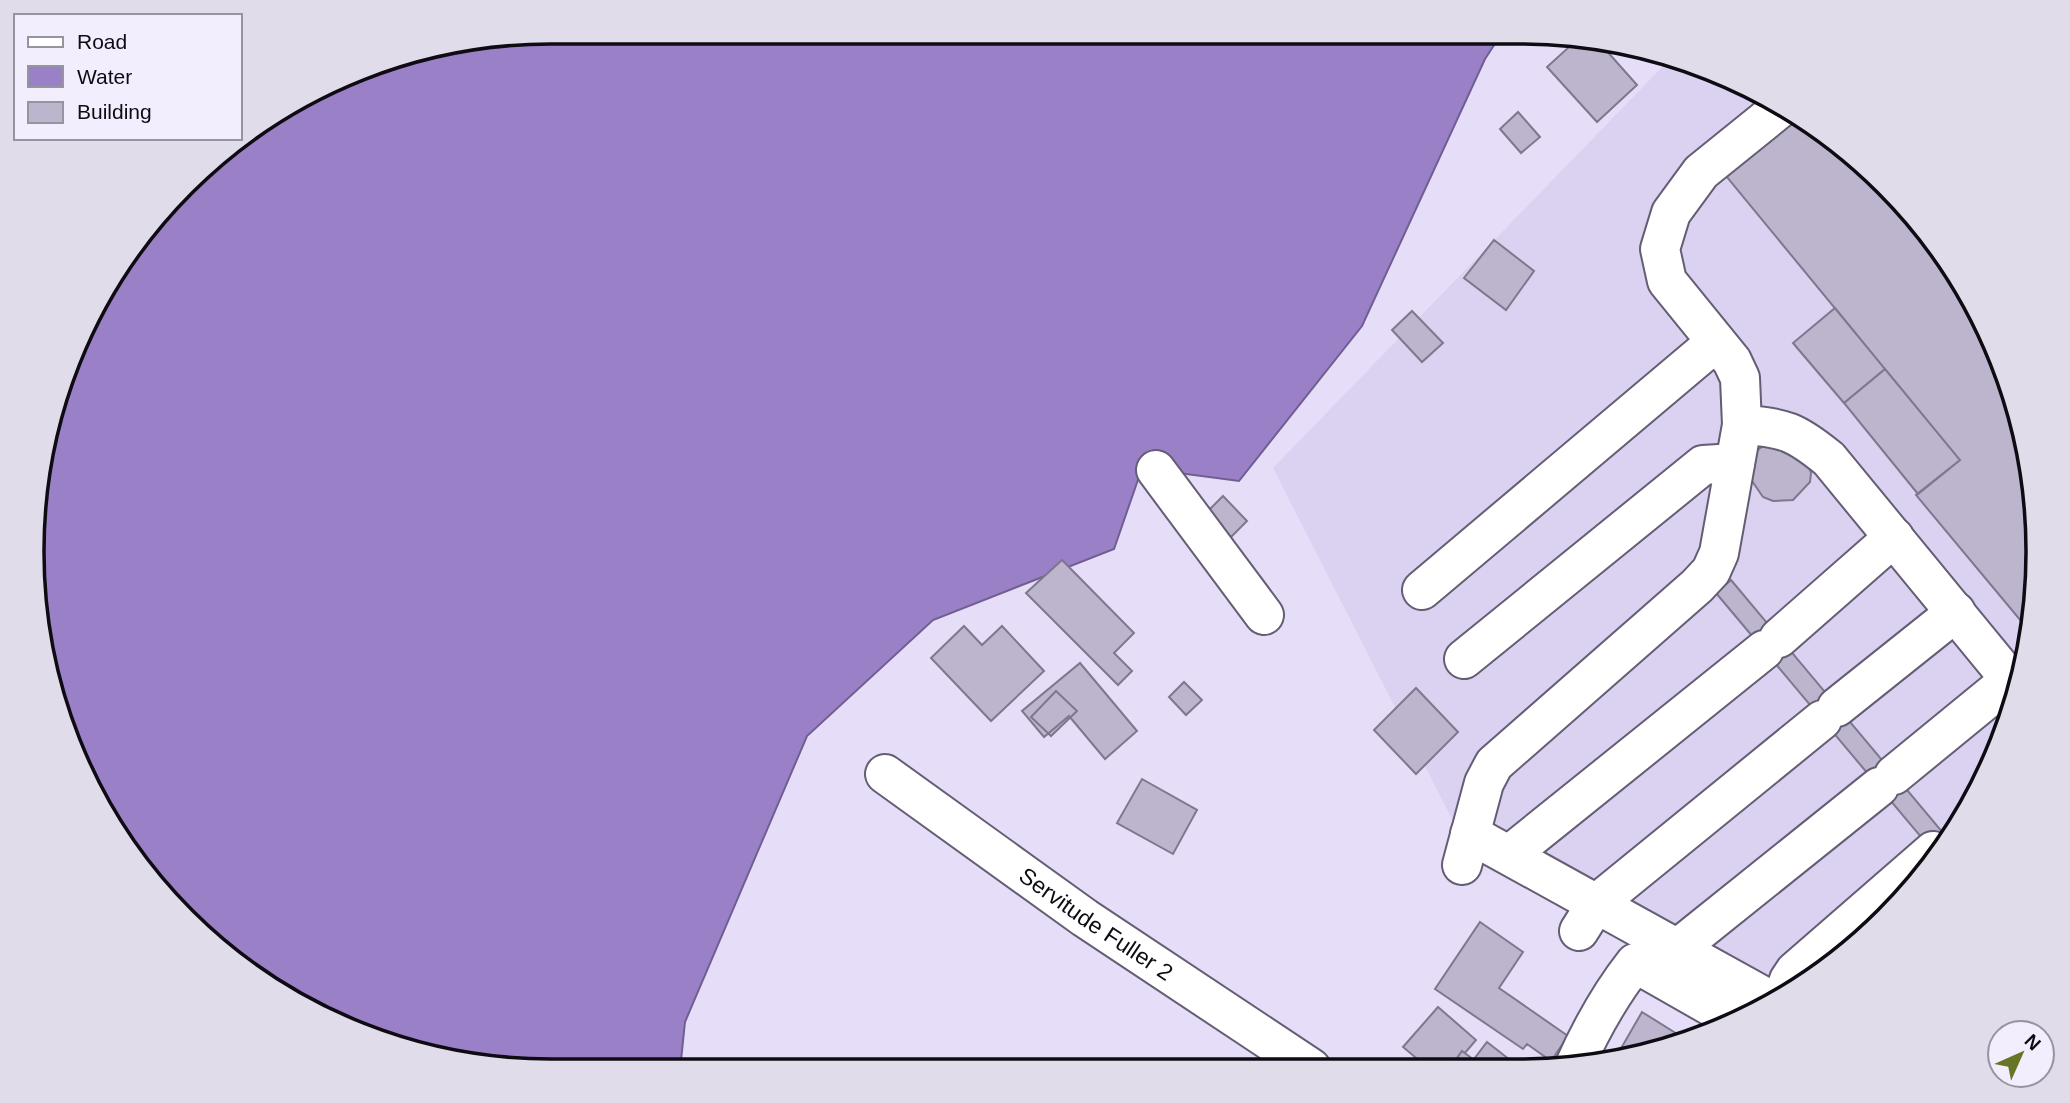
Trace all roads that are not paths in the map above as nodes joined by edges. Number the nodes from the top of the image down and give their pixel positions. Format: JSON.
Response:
{"nodes":[{"id":1,"x":1774,"y":113,"type":"edge"},
{"id":2,"x":1716,"y":342,"type":"junction"},
{"id":3,"x":1742,"y":425,"type":"junction"},
{"id":4,"x":1735,"y":463,"type":"junction"},
{"id":5,"x":1156,"y":470,"type":"dead end"},
{"id":6,"x":1894,"y":537,"type":"junction"},
{"id":7,"x":1422,"y":590,"type":"dead end"},
{"id":8,"x":1956,"y":612,"type":"junction"},
{"id":9,"x":1264,"y":615,"type":"dead end"},
{"id":10,"x":1464,"y":659,"type":"dead end"},
{"id":11,"x":2010,"y":680,"type":"edge"},
{"id":12,"x":2007,"y":691,"type":"edge"},
{"id":13,"x":885,"y":774,"type":"dead end"},
{"id":14,"x":1509,"y":855,"type":"junction"},
{"id":15,"x":1888,"y":899,"type":"edge"},
{"id":16,"x":1588,"y":917,"type":"junction"},
{"id":17,"x":1677,"y":949,"type":"junction"},
{"id":18,"x":1789,"y":981,"type":"edge"},
{"id":19,"x":1762,"y":996,"type":"edge"},
{"id":20,"x":1726,"y":1015,"type":"edge"},
{"id":21,"x":1579,"y":1056,"type":"edge"},
{"id":22,"x":1297,"y":1059,"type":"edge"}],
"edges":[{"from":1,"to":2,"type":"street"},
{"from":2,"to":3,"type":"street"},
{"from":2,"to":7,"type":"street"},
{"from":3,"to":4,"type":"street"},
{"from":3,"to":6,"type":"street"},
{"from":4,"to":10,"type":"street"},
{"from":4,"to":14,"type":"street"},
{"from":5,"to":9,"type":"street"},
{"from":6,"to":8,"type":"street"},
{"from":6,"to":14,"type":"street"},
{"from":8,"to":11,"type":"street"},
{"from":8,"to":16,"type":"street"},
{"from":12,"to":17,"type":"street"},
{"from":13,"to":22,"type":"street","name":"Servitude Fuller 2"},
{"from":14,"to":16,"type":"street"},
{"from":15,"to":18,"type":"street"},
{"from":16,"to":17,"type":"street"},
{"from":17,"to":19,"type":"street"},
{"from":20,"to":21,"type":"street"}]}
